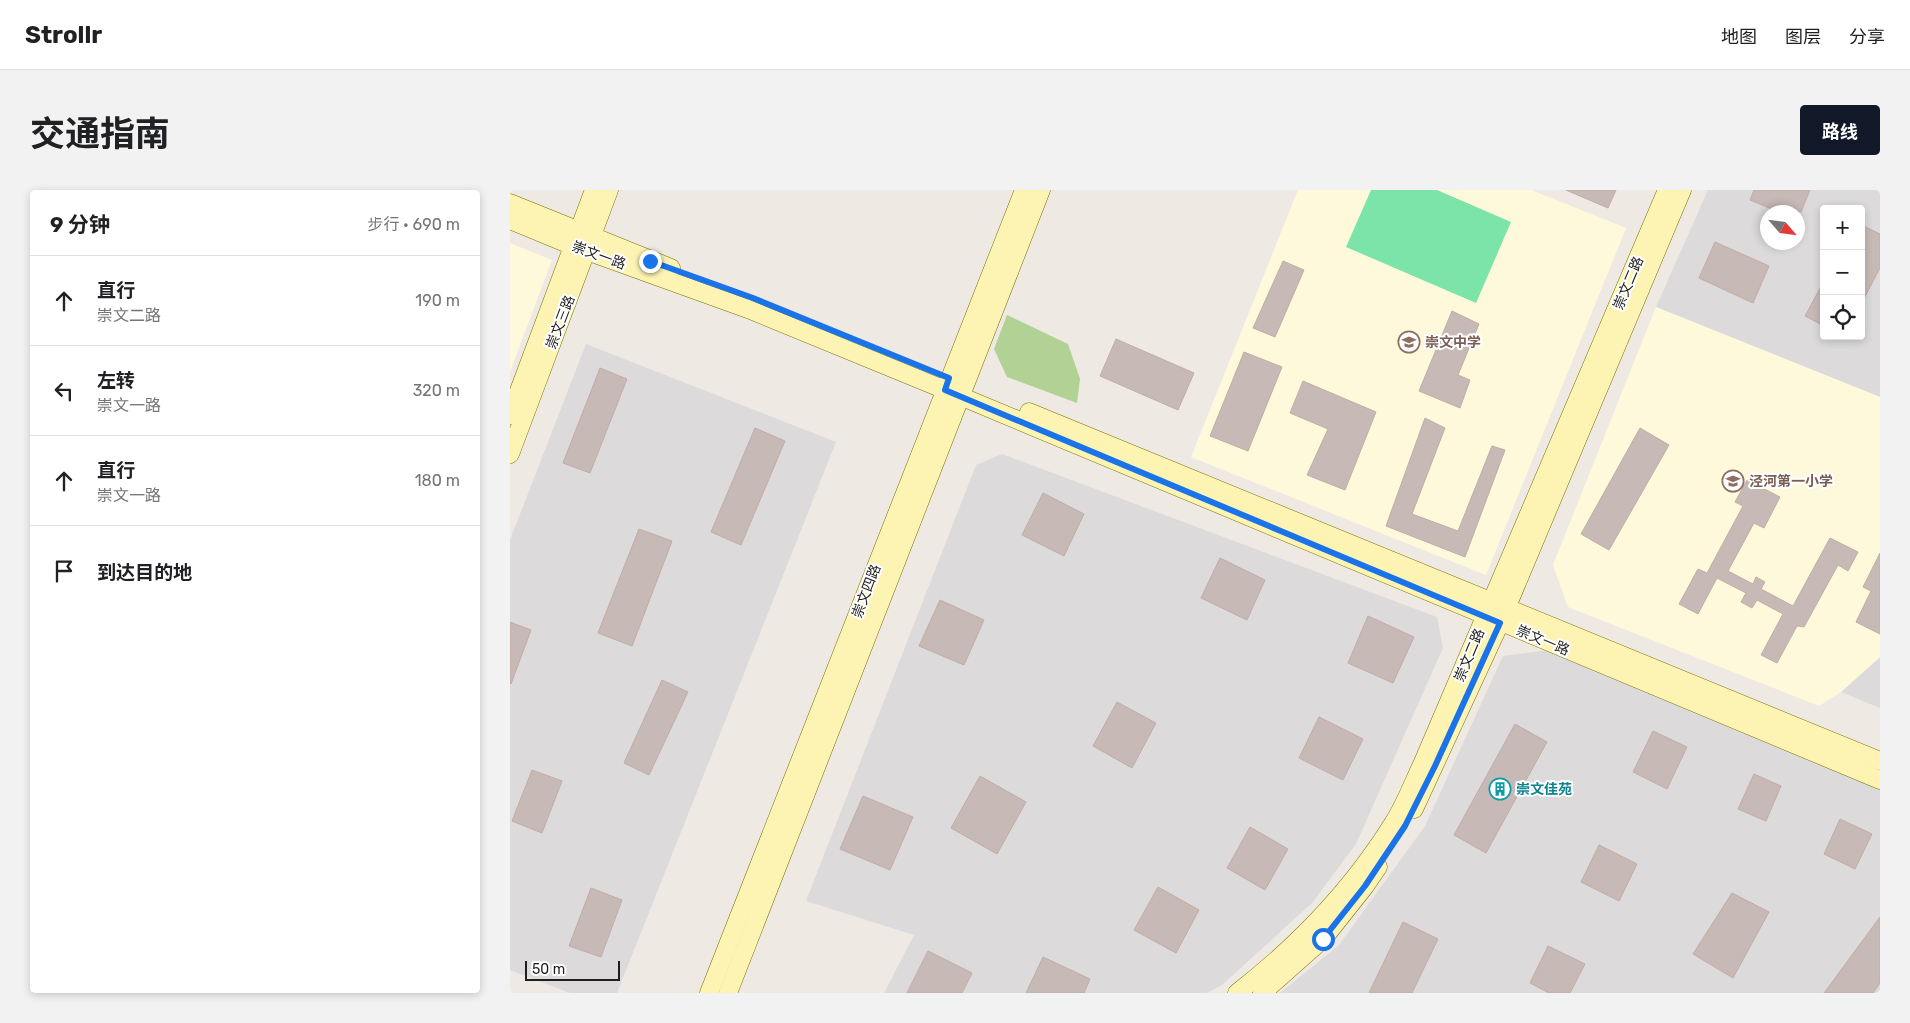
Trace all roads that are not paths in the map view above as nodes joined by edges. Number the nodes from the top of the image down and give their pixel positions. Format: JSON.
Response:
{"nodes":[{"id":1,"x":594,"y":190,"type":"edge"},
{"id":2,"x":609,"y":190,"type":"edge"},
{"id":3,"x":1024,"y":190,"type":"edge"},
{"id":4,"x":1041,"y":190,"type":"edge"},
{"id":5,"x":1667,"y":190,"type":"edge"},
{"id":6,"x":1682,"y":190,"type":"edge"},
{"id":7,"x":510,"y":203,"type":"edge"},
{"id":8,"x":510,"y":220,"type":"edge"},
{"id":9,"x":583,"y":241,"type":"junction"},
{"id":10,"x":954,"y":387,"type":"junction"},
{"id":11,"x":510,"y":415,"type":"edge"},
{"id":12,"x":510,"y":454,"type":"edge"},
{"id":13,"x":1496,"y":612,"type":"junction"},
{"id":14,"x":1880,"y":761,"type":"edge"},
{"id":15,"x":1880,"y":780,"type":"edge"},
{"id":16,"x":709,"y":993,"type":"edge"},
{"id":17,"x":728,"y":993,"type":"edge"},
{"id":18,"x":1237,"y":993,"type":"edge"},
{"id":19,"x":1262,"y":993,"type":"edge"}],
"edges":[{"from":1,"to":9,"type":"street","name":"崇文三路"},
{"from":2,"to":9,"type":"street","name":"崇文三路"},
{"from":3,"to":10,"type":"street","name":"崇文四路"},
{"from":4,"to":10,"type":"street","name":"崇文四路"},
{"from":5,"to":13,"type":"street","name":"崇文二路"},
{"from":6,"to":13,"type":"street","name":"崇文二路"},
{"from":7,"to":9,"type":"street","name":"崇文一路"},
{"from":8,"to":9,"type":"street","name":"崇文一路"},
{"from":9,"to":10,"type":"street","name":"崇文一路"},
{"from":9,"to":11,"type":"street","name":"崇文三路"},
{"from":9,"to":12,"type":"street","name":"崇文三路"},
{"from":10,"to":13,"type":"street","name":"崇文一路"},
{"from":10,"to":16,"type":"street","name":"崇文四路"},
{"from":10,"to":17,"type":"street","name":"崇文四路"},
{"from":13,"to":14,"type":"street","name":"崇文一路"},
{"from":13,"to":15,"type":"street","name":"崇文一路"},
{"from":13,"to":18,"type":"street","name":"崇文二路"},
{"from":13,"to":19,"type":"street","name":"崇文二路"}]}
